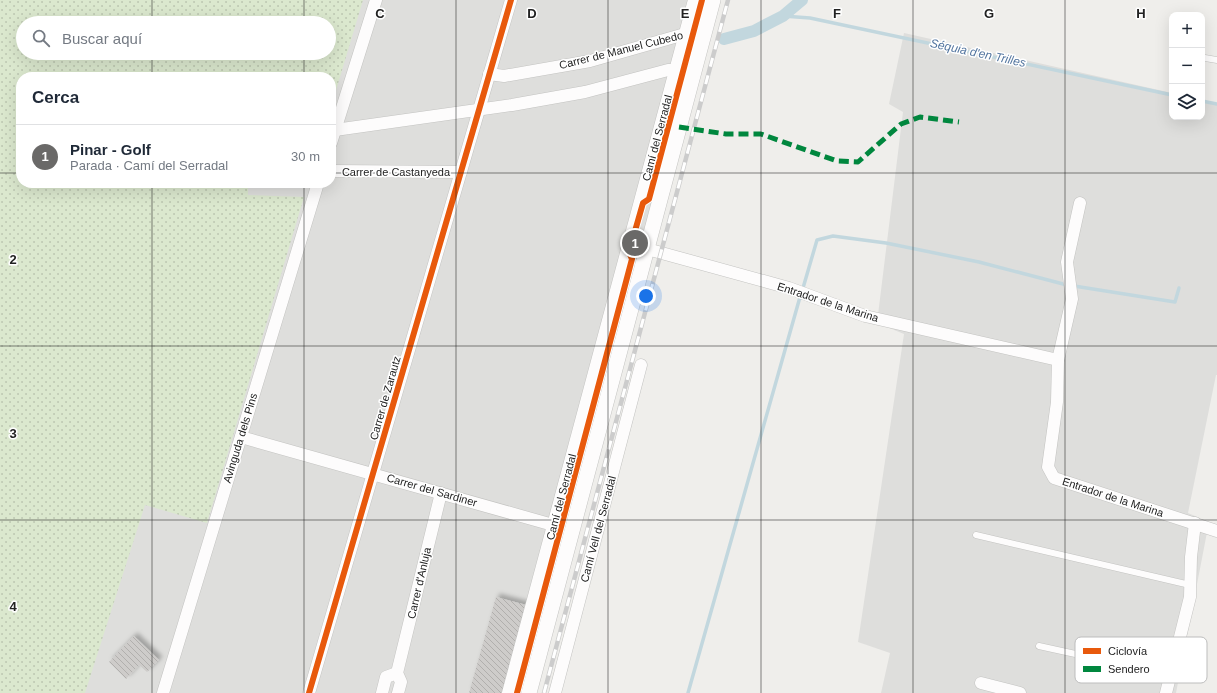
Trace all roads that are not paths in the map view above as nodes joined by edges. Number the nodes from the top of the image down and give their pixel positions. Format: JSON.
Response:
{"nodes":[{"id":1,"x":376,"y":0,"type":"edge"},
{"id":2,"x":511,"y":0,"type":"edge"},
{"id":3,"x":694,"y":0,"type":"edge"},
{"id":4,"x":713,"y":0,"type":"edge"},
{"id":5,"x":706,"y":28,"type":"junction"},
{"id":6,"x":684,"y":34,"type":"junction"},
{"id":7,"x":1205,"y":58,"type":"dead end"},
{"id":8,"x":1217,"y":60,"type":"edge"},
{"id":9,"x":675,"y":70,"type":"junction"},
{"id":10,"x":489,"y":74,"type":"junction"},
{"id":11,"x":692,"y":80,"type":"junction"},
{"id":12,"x":479,"y":109,"type":"junction"},
{"id":13,"x":336,"y":127,"type":"edge"},
{"id":14,"x":336,"y":130,"type":"edge"},
{"id":15,"x":336,"y":171,"type":"edge"},
{"id":16,"x":461,"y":172,"type":"junction"},
{"id":17,"x":316,"y":188,"type":"edge"},
{"id":18,"x":1080,"y":203,"type":"dead end"},
{"id":19,"x":647,"y":249,"type":"junction"},
{"id":20,"x":1058,"y":360,"type":"junction"},
{"id":21,"x":641,"y":365,"type":"dead end"},
{"id":22,"x":241,"y":436,"type":"junction"},
{"id":23,"x":373,"y":474,"type":"junction"},
{"id":24,"x":441,"y":493,"type":"junction"},
{"id":25,"x":1195,"y":524,"type":"junction"},
{"id":26,"x":553,"y":525,"type":"junction"},
{"id":27,"x":1217,"y":531,"type":"edge"},
{"id":28,"x":976,"y":535,"type":"dead end"},
{"id":29,"x":1190,"y":585,"type":"junction"},
{"id":30,"x":1180,"y":637,"type":"edge"},
{"id":31,"x":1039,"y":646,"type":"dead end"},
{"id":32,"x":1075,"y":654,"type":"edge"},
{"id":33,"x":398,"y":673,"type":"junction"},
{"id":34,"x":981,"y":683,"type":"dead end"},
{"id":35,"x":1169,"y":683,"type":"edge"},
{"id":36,"x":1004,"y":691,"type":"edge"},
{"id":37,"x":163,"y":693,"type":"edge"},
{"id":38,"x":310,"y":693,"type":"edge"},
{"id":39,"x":382,"y":693,"type":"edge"},
{"id":40,"x":398,"y":693,"type":"edge"},
{"id":41,"x":508,"y":693,"type":"edge"},
{"id":42,"x":529,"y":693,"type":"edge"},
{"id":43,"x":555,"y":693,"type":"edge"},
{"id":44,"x":1020,"y":693,"type":"edge"},
{"id":45,"x":1166,"y":693,"type":"edge"}],
"edges":[{"from":1,"to":13,"type":"street"},
{"from":2,"to":10,"type":"street","name":"Carrer de Zarautz"},
{"from":3,"to":6,"type":"street","name":"Camí del Serradal"},
{"from":4,"to":5,"type":"street","name":"Camí del Serradal"},
{"from":5,"to":6,"type":"street","name":"Carrer de Manuel Cubedo"},
{"from":5,"to":11,"type":"street","name":"Camí del Serradal"},
{"from":6,"to":9,"type":"street","name":"Camí del Serradal"},
{"from":6,"to":10,"type":"street","name":"Carrer de Manuel Cubedo"},
{"from":7,"to":8,"type":"lane"},
{"from":9,"to":11,"type":"street"},
{"from":9,"to":12,"type":"street"},
{"from":9,"to":26,"type":"street","name":"Camí del Serradal"},
{"from":10,"to":12,"type":"street","name":"Carrer de Zarautz"},
{"from":11,"to":19,"type":"street","name":"Camí del Serradal"},
{"from":12,"to":14,"type":"street"},
{"from":12,"to":16,"type":"street","name":"Carrer de Zarautz"},
{"from":15,"to":16,"type":"street","name":"Carrer de Castanyeda"},
{"from":16,"to":23,"type":"street","name":"Carrer de Zarautz"},
{"from":17,"to":22,"type":"street","name":"Avinguda dels Pins"},
{"from":18,"to":20,"type":"street","name":"Entrador de la Marina"},
{"from":19,"to":20,"type":"street","name":"Entrador de la Marina"},
{"from":19,"to":42,"type":"street","name":"Camí del Serradal"},
{"from":20,"to":25,"type":"street","name":"Entrador de la Marina"},
{"from":21,"to":43,"type":"street","name":"Camí Vell del Serradal"},
{"from":22,"to":23,"type":"street","name":"Carrer del Sardiner"},
{"from":22,"to":37,"type":"street","name":"Avinguda dels Pins"},
{"from":23,"to":24,"type":"street","name":"Carrer del Sardiner"},
{"from":23,"to":38,"type":"street","name":"Carrer de Zarautz"},
{"from":24,"to":26,"type":"street","name":"Carrer del Sardiner"},
{"from":24,"to":33,"type":"street","name":"Carrer d'Anluja"},
{"from":25,"to":27,"type":"street","name":"Entrador de la Marina"},
{"from":25,"to":29,"type":"street"},
{"from":26,"to":41,"type":"street","name":"Camí del Serradal"},
{"from":28,"to":29,"type":"lane"},
{"from":29,"to":30,"type":"street"},
{"from":31,"to":32,"type":"lane"},
{"from":33,"to":39,"type":"street"},
{"from":33,"to":40,"type":"street","name":"Carrer d'Anluja"},
{"from":34,"to":36,"type":"street"},
{"from":35,"to":45,"type":"street"},
{"from":36,"to":44,"type":"street"}]}
